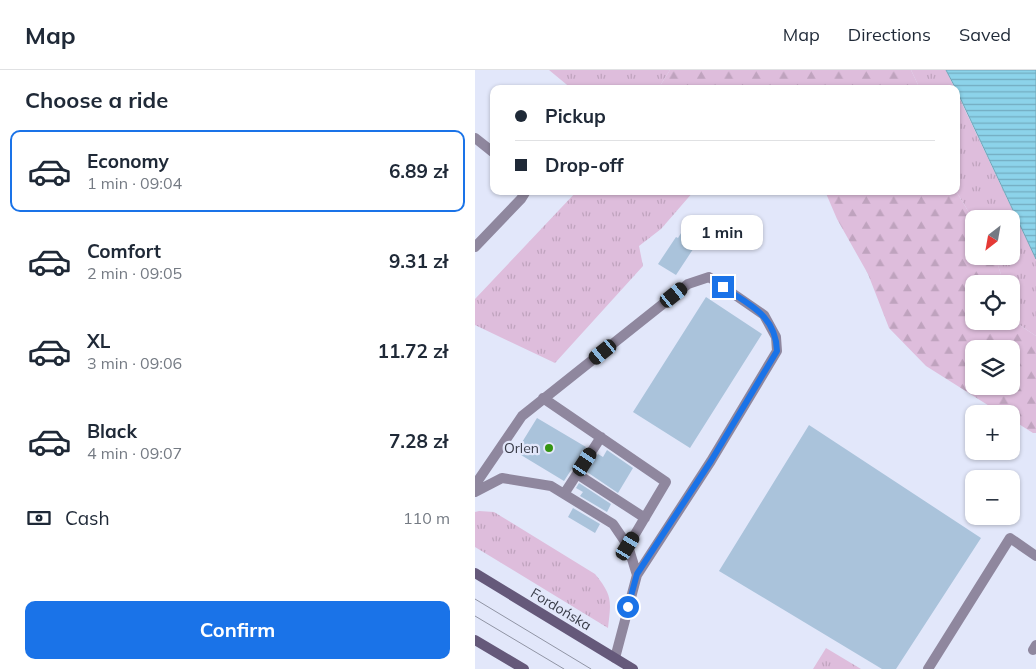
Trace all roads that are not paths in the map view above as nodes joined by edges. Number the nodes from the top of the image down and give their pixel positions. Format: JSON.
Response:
{"nodes":[{"id":1,"x":475,"y":138,"type":"edge"},
{"id":2,"x":490,"y":150,"type":"edge"},
{"id":3,"x":524,"y":195,"type":"edge"},
{"id":4,"x":475,"y":247,"type":"edge"},
{"id":5,"x":543,"y":398,"type":"junction"},
{"id":6,"x":601,"y":437,"type":"junction"},
{"id":7,"x":577,"y":474,"type":"junction"},
{"id":8,"x":475,"y":485,"type":"edge"},
{"id":9,"x":475,"y":492,"type":"edge"},
{"id":10,"x":564,"y":494,"type":"junction"},
{"id":11,"x":645,"y":518,"type":"junction"},
{"id":12,"x":628,"y":546,"type":"junction"},
{"id":13,"x":1036,"y":556,"type":"edge"},
{"id":14,"x":475,"y":573,"type":"edge"},
{"id":15,"x":637,"y":574,"type":"junction"},
{"id":16,"x":475,"y":640,"type":"edge"},
{"id":17,"x":615,"y":658,"type":"junction"},
{"id":18,"x":523,"y":669,"type":"edge"},
{"id":19,"x":633,"y":669,"type":"edge"},
{"id":20,"x":928,"y":669,"type":"edge"}],
"edges":[{"from":1,"to":2,"type":"lane"},
{"from":3,"to":4,"type":"lane"},
{"from":5,"to":6,"type":"lane"},
{"from":5,"to":8,"type":"lane"},
{"from":5,"to":15,"type":"lane"},
{"from":6,"to":7,"type":"lane"},
{"from":6,"to":11,"type":"lane"},
{"from":7,"to":10,"type":"lane"},
{"from":7,"to":11,"type":"lane"},
{"from":9,"to":10,"type":"lane"},
{"from":10,"to":12,"type":"lane"},
{"from":11,"to":12,"type":"lane"},
{"from":12,"to":15,"type":"lane"},
{"from":13,"to":20,"type":"lane"},
{"from":14,"to":17,"type":"main road","name":"Fordońska"},
{"from":15,"to":17,"type":"lane"},
{"from":16,"to":18,"type":"main road"},
{"from":17,"to":19,"type":"main road","name":"Fordońska"}]}
